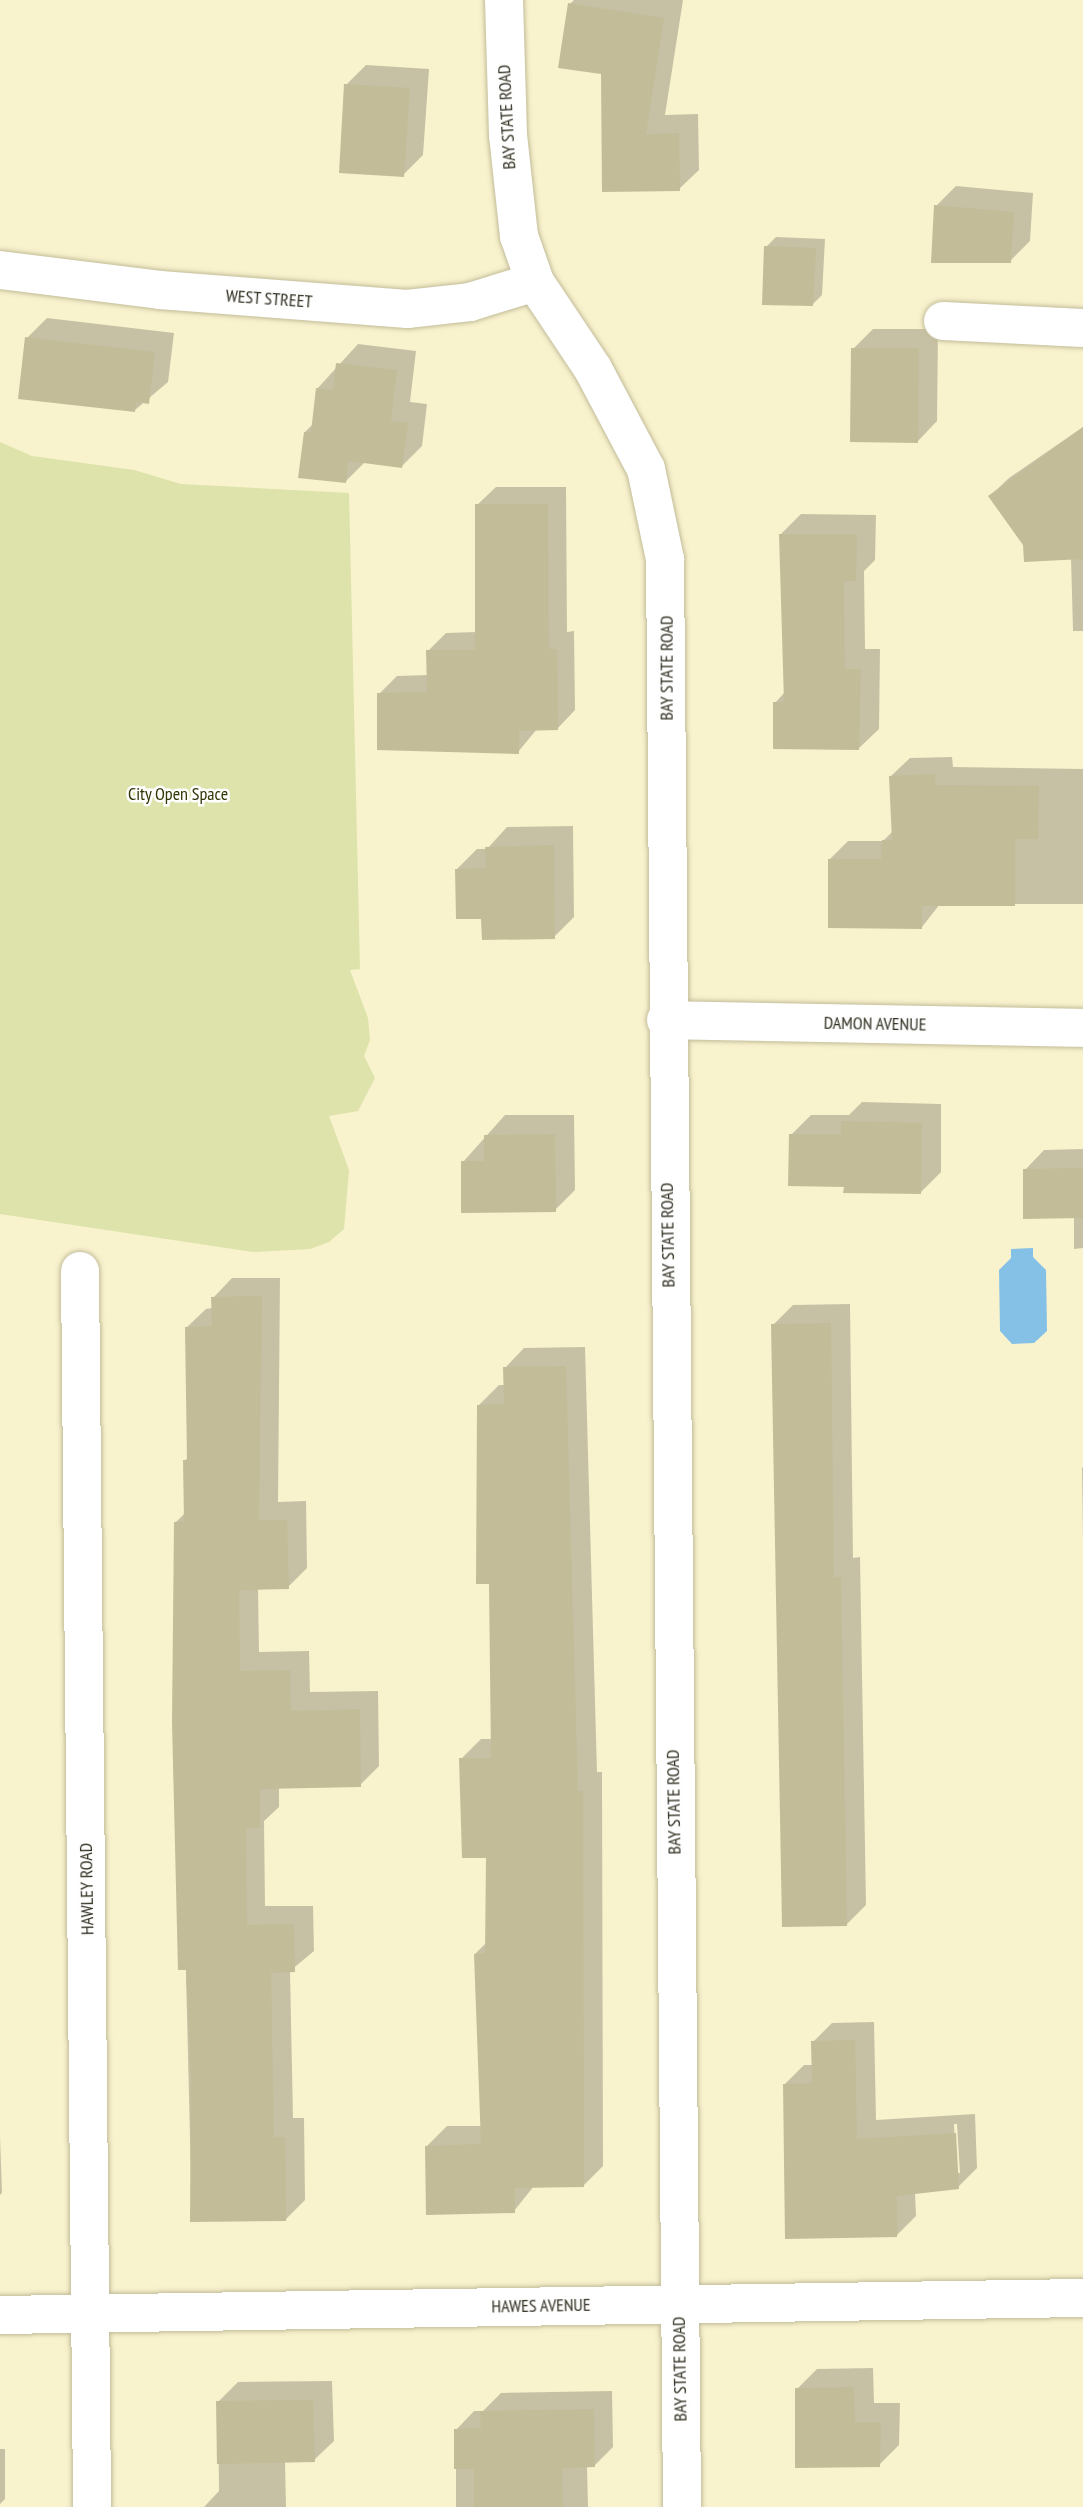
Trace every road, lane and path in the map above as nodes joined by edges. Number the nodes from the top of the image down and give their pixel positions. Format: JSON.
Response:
{"nodes":[{"id":1,"x":503,"y":0,"type":"edge"},
{"id":2,"x":0,"y":270,"type":"edge"},
{"id":3,"x":535,"y":282,"type":"junction"},
{"id":4,"x":943,"y":321,"type":"dead end"},
{"id":5,"x":1083,"y":328,"type":"edge"},
{"id":6,"x":666,"y":1020,"type":"junction"},
{"id":7,"x":1083,"y":1028,"type":"edge"},
{"id":8,"x":79,"y":1271,"type":"dead end"},
{"id":9,"x":1083,"y":2298,"type":"edge"},
{"id":10,"x":679,"y":2304,"type":"junction"},
{"id":11,"x":92,"y":2313,"type":"junction"},
{"id":12,"x":0,"y":2315,"type":"edge"},
{"id":13,"x":92,"y":2507,"type":"edge"},
{"id":14,"x":682,"y":2507,"type":"edge"}],
"edges":[{"from":1,"to":3,"type":"street","name":"BAY STATE ROAD"},
{"from":2,"to":3,"type":"street","name":"WEST STREET"},
{"from":3,"to":6,"type":"street","name":"BAY STATE ROAD"},
{"from":4,"to":5,"type":"street"},
{"from":6,"to":7,"type":"street","name":"DAMON AVENUE"},
{"from":6,"to":10,"type":"street","name":"BAY STATE ROAD"},
{"from":8,"to":11,"type":"street","name":"HAWLEY ROAD"},
{"from":9,"to":10,"type":"street","name":"HAWES AVENUE"},
{"from":10,"to":11,"type":"street","name":"HAWES AVENUE"},
{"from":10,"to":14,"type":"street","name":"BAY STATE ROAD"},
{"from":11,"to":12,"type":"street","name":"HAWES AVENUE"},
{"from":11,"to":13,"type":"street","name":"HAWLEY ROAD"}]}
